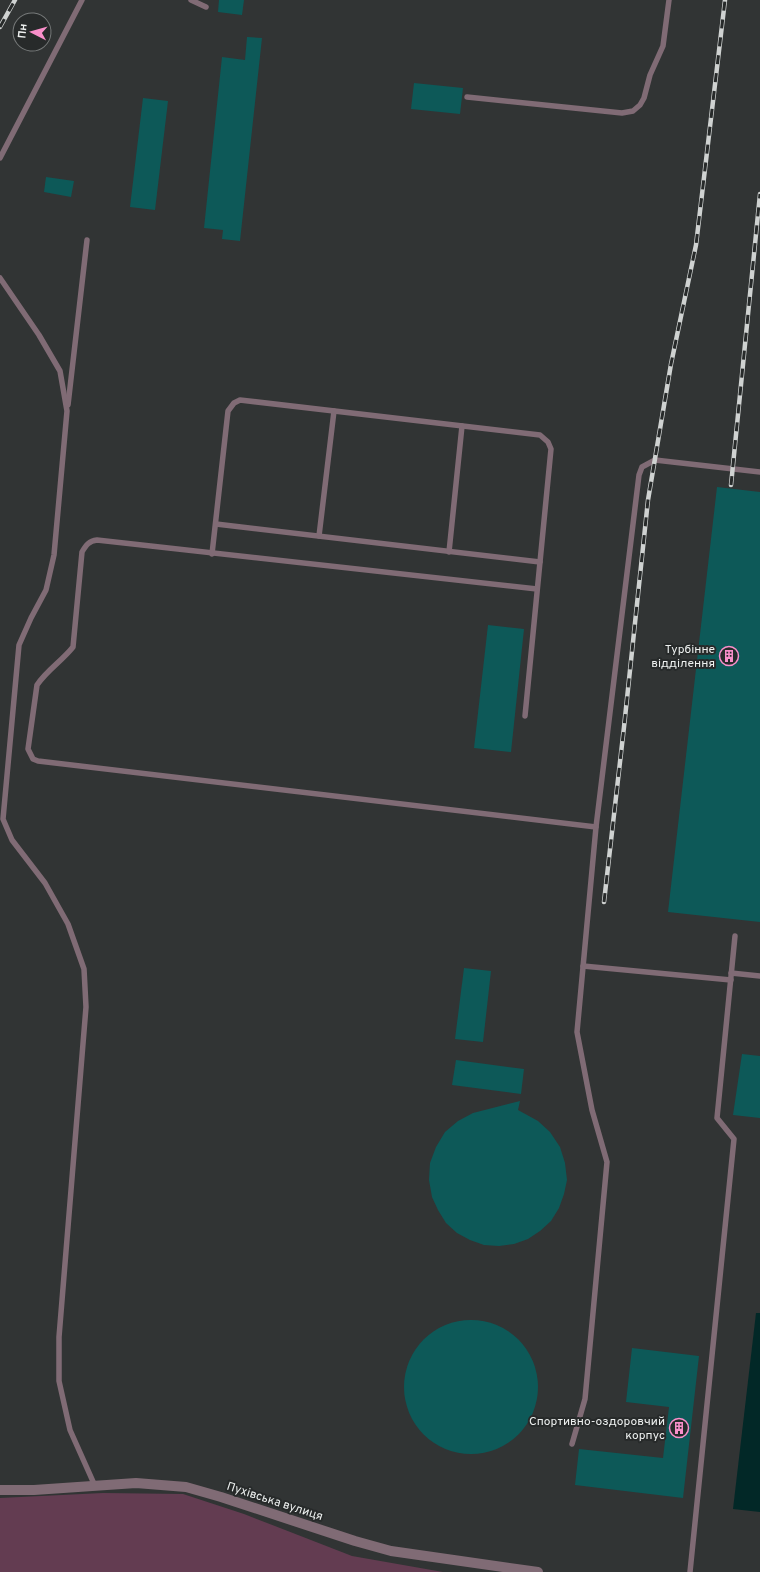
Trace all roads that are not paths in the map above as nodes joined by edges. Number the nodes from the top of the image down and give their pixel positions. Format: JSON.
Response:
{"nodes":[{"id":1,"x":82,"y":0,"type":"edge"},
{"id":2,"x":191,"y":0,"type":"edge"},
{"id":3,"x":669,"y":0,"type":"edge"},
{"id":4,"x":206,"y":7,"type":"dead end"},
{"id":5,"x":467,"y":97,"type":"dead end"},
{"id":6,"x":0,"y":158,"type":"edge"},
{"id":7,"x":87,"y":240,"type":"dead end"},
{"id":8,"x":0,"y":278,"type":"edge"},
{"id":9,"x":67,"y":411,"type":"junction"},
{"id":10,"x":334,"y":411,"type":"junction"},
{"id":11,"x":462,"y":426,"type":"junction"},
{"id":12,"x":760,"y":472,"type":"edge"},
{"id":13,"x":216,"y":524,"type":"junction"},
{"id":14,"x":319,"y":536,"type":"junction"},
{"id":15,"x":449,"y":552,"type":"junction"},
{"id":16,"x":212,"y":554,"type":"junction"},
{"id":17,"x":540,"y":562,"type":"junction"},
{"id":18,"x":537,"y":590,"type":"junction"},
{"id":19,"x":525,"y":716,"type":"dead end"},
{"id":20,"x":596,"y":827,"type":"junction"},
{"id":21,"x":735,"y":936,"type":"dead end"},
{"id":22,"x":583,"y":966,"type":"junction"},
{"id":23,"x":731,"y":973,"type":"junction"},
{"id":24,"x":760,"y":976,"type":"edge"},
{"id":25,"x":730,"y":980,"type":"junction"},
{"id":26,"x":572,"y":1444,"type":"dead end"},
{"id":27,"x":95,"y":1486,"type":"junction"},
{"id":28,"x":0,"y":1490,"type":"edge"},
{"id":29,"x":538,"y":1572,"type":"edge"},
{"id":30,"x":690,"y":1572,"type":"edge"}],
"edges":[{"from":1,"to":6,"type":"lane"},
{"from":2,"to":4,"type":"lane"},
{"from":3,"to":5,"type":"lane"},
{"from":7,"to":9,"type":"lane"},
{"from":8,"to":9,"type":"lane"},
{"from":9,"to":27,"type":"lane"},
{"from":10,"to":11,"type":"lane"},
{"from":10,"to":13,"type":"lane"},
{"from":10,"to":14,"type":"lane"},
{"from":11,"to":15,"type":"lane"},
{"from":11,"to":17,"type":"lane"},
{"from":12,"to":20,"type":"lane"},
{"from":13,"to":14,"type":"lane"},
{"from":13,"to":16,"type":"lane"},
{"from":14,"to":15,"type":"lane"},
{"from":15,"to":17,"type":"lane"},
{"from":16,"to":18,"type":"lane"},
{"from":16,"to":20,"type":"lane"},
{"from":17,"to":18,"type":"lane"},
{"from":18,"to":19,"type":"lane"},
{"from":20,"to":22,"type":"lane"},
{"from":21,"to":23,"type":"lane"},
{"from":22,"to":25,"type":"lane"},
{"from":22,"to":26,"type":"lane"},
{"from":23,"to":24,"type":"lane"},
{"from":23,"to":25,"type":"lane"},
{"from":25,"to":30,"type":"lane"},
{"from":27,"to":28,"type":"street","name":"Пухівська вулиця"},
{"from":27,"to":29,"type":"street","name":"Пухівська вулиця"}]}
